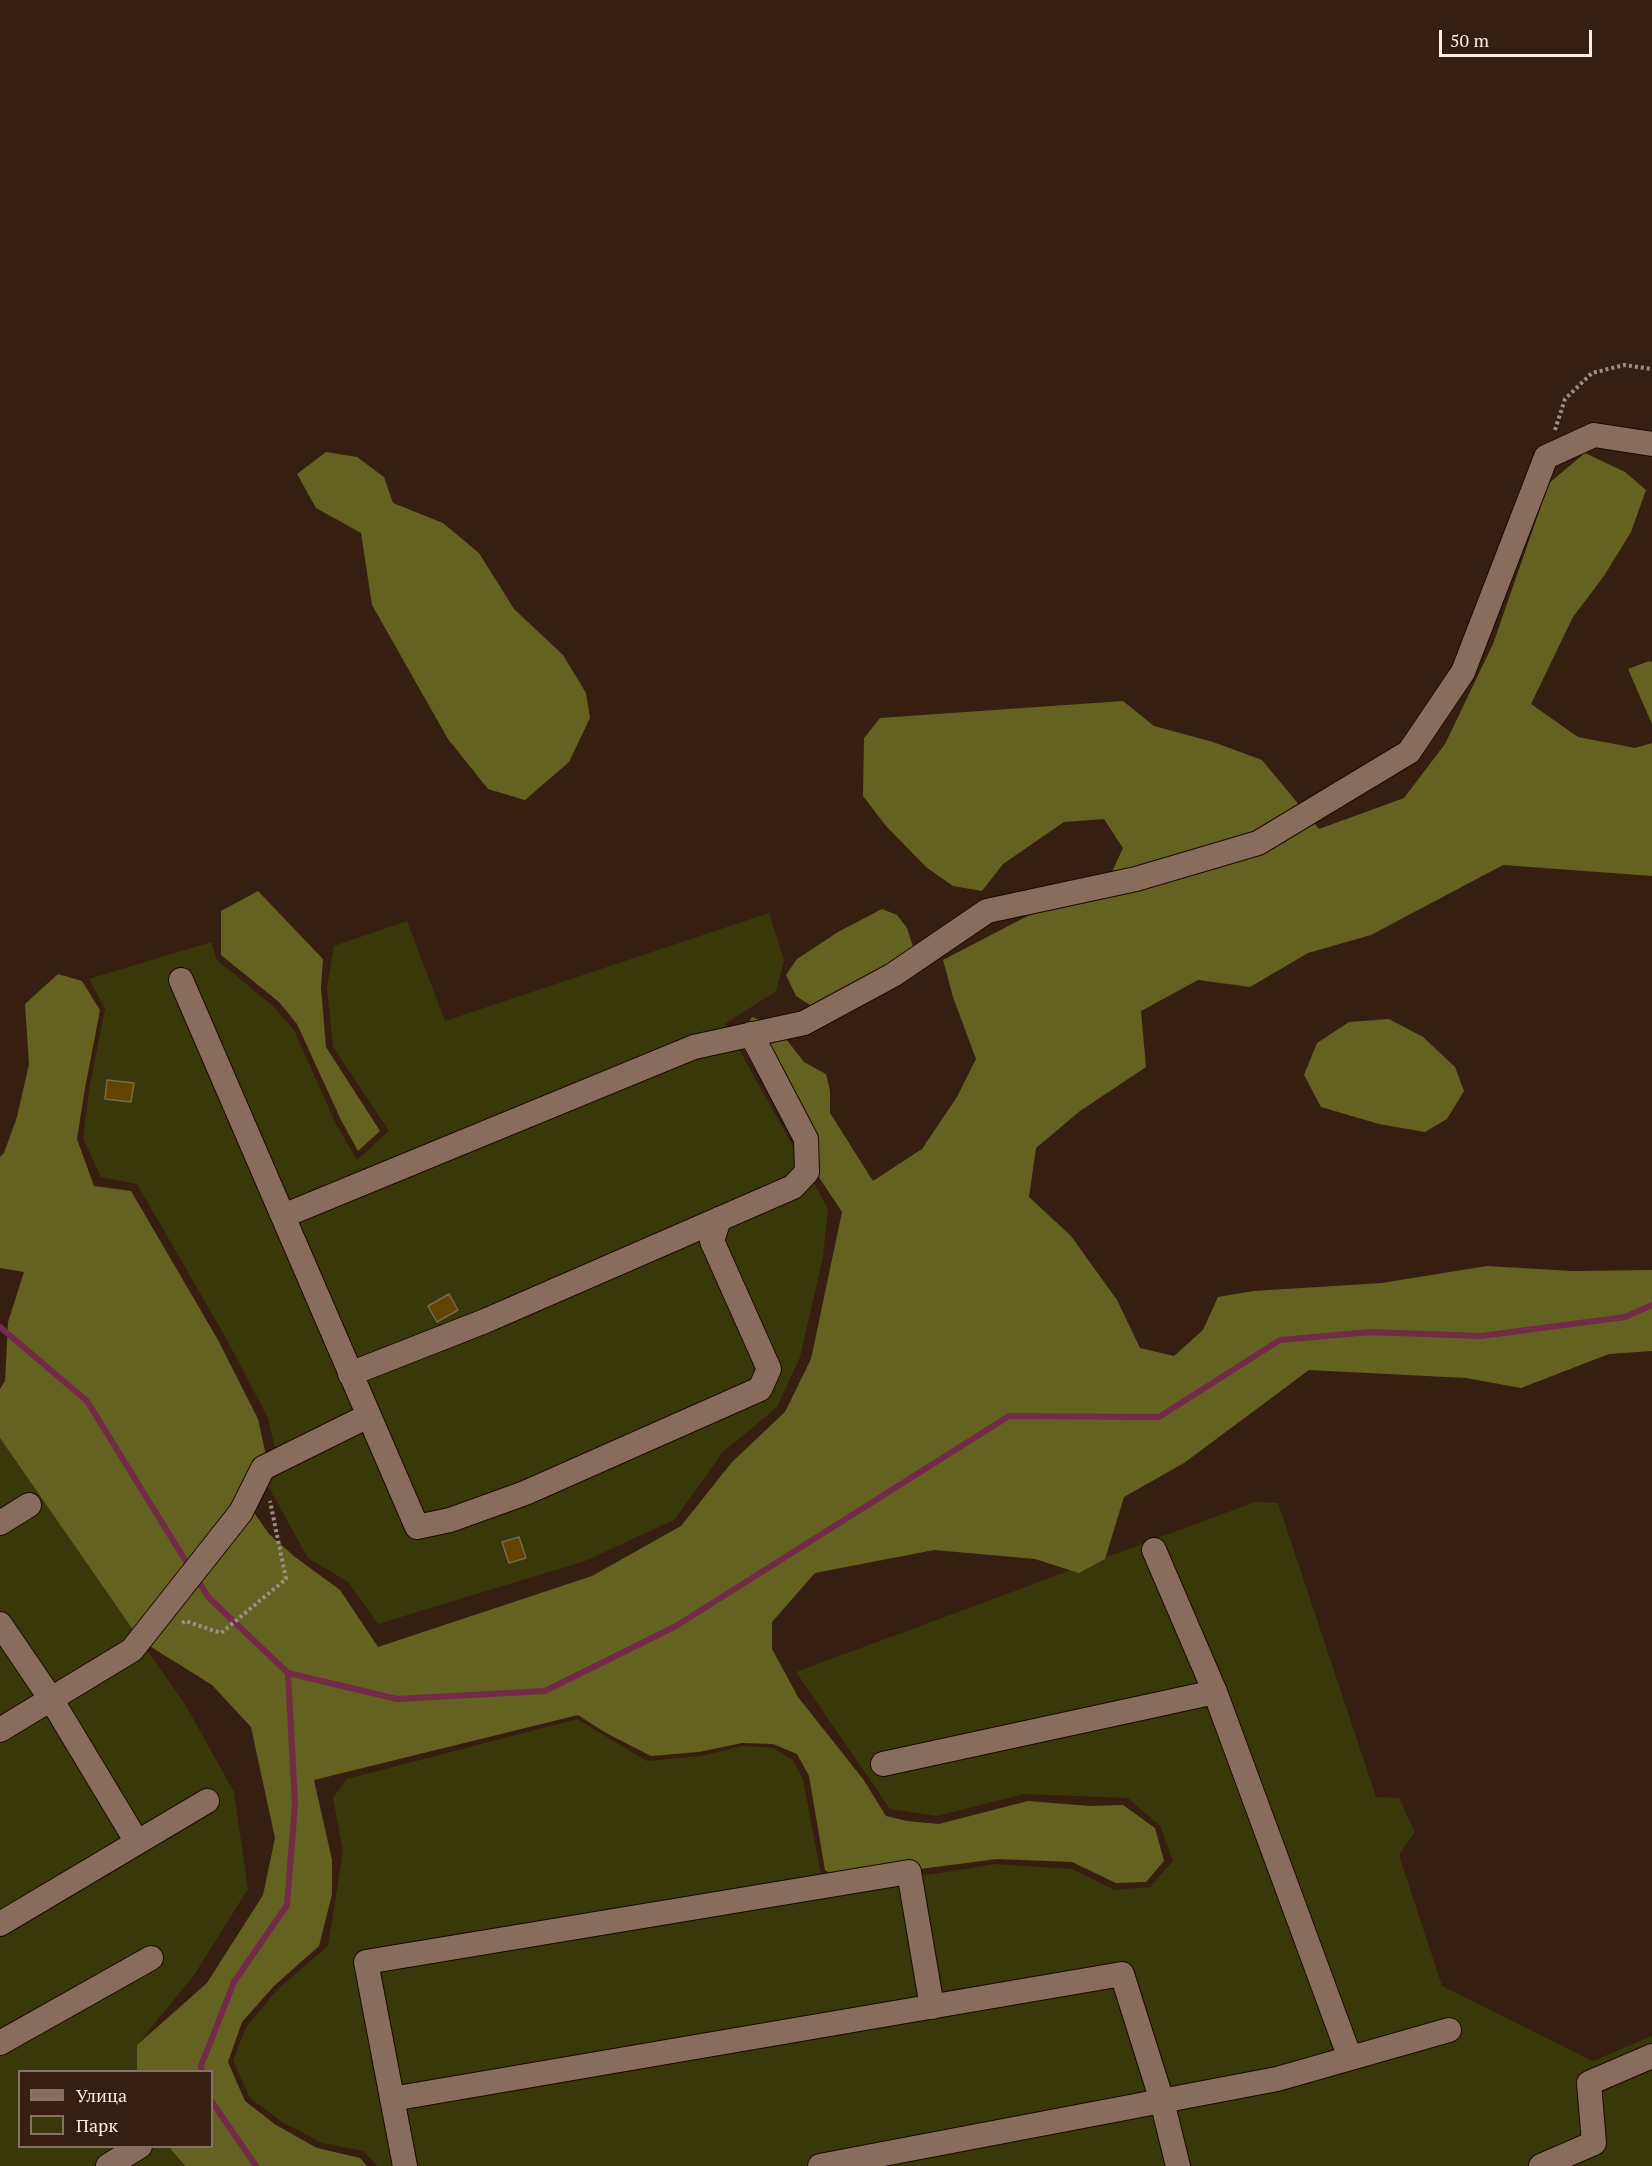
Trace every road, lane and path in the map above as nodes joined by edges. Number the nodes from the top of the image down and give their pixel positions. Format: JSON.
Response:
{"nodes":[{"id":1,"x":1652,"y":369,"type":"edge"},
{"id":2,"x":1652,"y":444,"type":"edge"},
{"id":3,"x":1546,"y":457,"type":"junction"},
{"id":4,"x":181,"y":980,"type":"dead end"},
{"id":5,"x":751,"y":1034,"type":"junction"},
{"id":6,"x":283,"y":1216,"type":"junction"},
{"id":7,"x":718,"y":1219,"type":"junction"},
{"id":8,"x":350,"y":1374,"type":"junction"},
{"id":9,"x":368,"y":1416,"type":"junction"},
{"id":10,"x":263,"y":1468,"type":"junction"},
{"id":11,"x":29,"y":1505,"type":"dead end"},
{"id":12,"x":0,"y":1523,"type":"edge"},
{"id":13,"x":1154,"y":1551,"type":"dead end"},
{"id":14,"x":0,"y":1624,"type":"edge"},
{"id":15,"x":221,"y":1634,"type":"dead end"},
{"id":16,"x":1215,"y":1692,"type":"junction"},
{"id":17,"x":51,"y":1699,"type":"junction"},
{"id":18,"x":0,"y":1730,"type":"edge"},
{"id":19,"x":883,"y":1764,"type":"dead end"},
{"id":20,"x":207,"y":1801,"type":"dead end"},
{"id":21,"x":137,"y":1842,"type":"junction"},
{"id":22,"x":0,"y":1924,"type":"edge"},
{"id":23,"x":151,"y":1958,"type":"dead end"},
{"id":24,"x":932,"y":2007,"type":"junction"},
{"id":25,"x":1449,"y":2030,"type":"dead end"},
{"id":26,"x":0,"y":2043,"type":"edge"},
{"id":27,"x":1652,"y":2056,"type":"edge"},
{"id":28,"x":1350,"y":2058,"type":"junction"},
{"id":29,"x":392,"y":2099,"type":"junction"},
{"id":30,"x":1162,"y":2101,"type":"junction"},
{"id":31,"x":137,"y":2148,"type":"edge"},
{"id":32,"x":108,"y":2166,"type":"edge"},
{"id":33,"x":405,"y":2166,"type":"edge"},
{"id":34,"x":820,"y":2166,"type":"edge"},
{"id":35,"x":1178,"y":2166,"type":"edge"},
{"id":36,"x":1541,"y":2166,"type":"edge"}],
"edges":[{"from":1,"to":3,"type":"path"},
{"from":2,"to":3,"type":"street"},
{"from":3,"to":5,"type":"street"},
{"from":4,"to":6,"type":"street"},
{"from":5,"to":6,"type":"street"},
{"from":5,"to":7,"type":"street"},
{"from":6,"to":8,"type":"street"},
{"from":7,"to":8,"type":"street"},
{"from":7,"to":9,"type":"street"},
{"from":8,"to":9,"type":"street"},
{"from":9,"to":10,"type":"street"},
{"from":10,"to":15,"type":"path"},
{"from":10,"to":17,"type":"street"},
{"from":11,"to":12,"type":"street"},
{"from":13,"to":16,"type":"street"},
{"from":14,"to":17,"type":"street"},
{"from":16,"to":19,"type":"street"},
{"from":16,"to":28,"type":"street"},
{"from":17,"to":18,"type":"street"},
{"from":17,"to":21,"type":"street"},
{"from":20,"to":21,"type":"street"},
{"from":21,"to":22,"type":"street"},
{"from":23,"to":26,"type":"street"},
{"from":24,"to":29,"type":"street"},
{"from":24,"to":29,"type":"street"},
{"from":24,"to":30,"type":"street"},
{"from":25,"to":28,"type":"street"},
{"from":27,"to":36,"type":"street"},
{"from":28,"to":30,"type":"street"},
{"from":29,"to":33,"type":"street"},
{"from":30,"to":34,"type":"street"},
{"from":30,"to":35,"type":"street"},
{"from":31,"to":32,"type":"street"}]}
